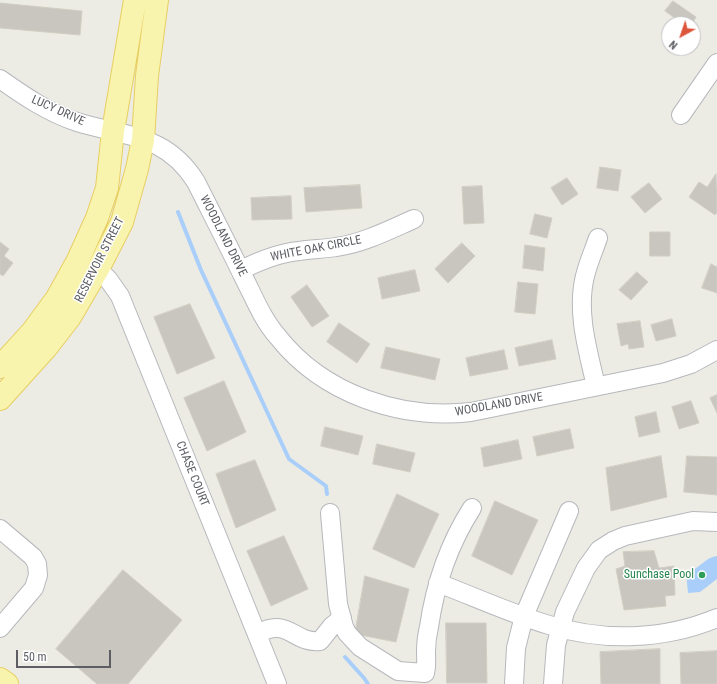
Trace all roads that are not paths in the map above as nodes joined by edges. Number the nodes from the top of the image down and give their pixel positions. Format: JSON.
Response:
{"nodes":[{"id":1,"x":135,"y":0,"type":"edge"},
{"id":2,"x":157,"y":0,"type":"edge"},
{"id":3,"x":717,"y":63,"type":"edge"},
{"id":4,"x":0,"y":79,"type":"edge"},
{"id":5,"x":681,"y":115,"type":"dead end"},
{"id":6,"x":113,"y":131,"type":"junction"},
{"id":7,"x":143,"y":140,"type":"junction"},
{"id":8,"x":414,"y":219,"type":"dead end"},
{"id":9,"x":598,"y":238,"type":"dead end"},
{"id":10,"x":98,"y":269,"type":"junction"},
{"id":11,"x":240,"y":270,"type":"junction"},
{"id":12,"x":717,"y":350,"type":"edge"},
{"id":13,"x":0,"y":367,"type":"edge"},
{"id":14,"x":596,"y":386,"type":"junction"},
{"id":15,"x":0,"y":399,"type":"edge"},
{"id":16,"x":472,"y":508,"type":"dead end"},
{"id":17,"x":569,"y":510,"type":"dead end"},
{"id":18,"x":330,"y":513,"type":"dead end"},
{"id":19,"x":717,"y":522,"type":"edge"},
{"id":20,"x":0,"y":530,"type":"edge"},
{"id":21,"x":438,"y":583,"type":"junction"},
{"id":22,"x":524,"y":616,"type":"junction"},
{"id":23,"x":342,"y":618,"type":"junction"},
{"id":24,"x":717,"y":618,"type":"edge"},
{"id":25,"x":0,"y":628,"type":"edge"},
{"id":26,"x":560,"y":628,"type":"junction"},
{"id":27,"x":257,"y":634,"type":"junction"},
{"id":28,"x":0,"y":679,"type":"edge"},
{"id":29,"x":7,"y":684,"type":"edge"},
{"id":30,"x":277,"y":684,"type":"edge"},
{"id":31,"x":514,"y":684,"type":"edge"},
{"id":32,"x":553,"y":684,"type":"edge"}],
"edges":[{"from":1,"to":6,"type":"main road","name":"RESERVOIR STREET"},
{"from":2,"to":7,"type":"main road","name":"RESERVOIR STREET"},
{"from":3,"to":5,"type":"street"},
{"from":4,"to":6,"type":"street","name":"LUCY DRIVE"},
{"from":6,"to":7,"type":"street","name":"LUCY DRIVE"},
{"from":6,"to":13,"type":"main road","name":"RESERVOIR STREET"},
{"from":7,"to":10,"type":"main road","name":"RESERVOIR STREET"},
{"from":7,"to":11,"type":"street","name":"WOODLAND DRIVE"},
{"from":8,"to":11,"type":"street","name":"WHITE OAK CIRCLE"},
{"from":9,"to":14,"type":"street"},
{"from":10,"to":15,"type":"main road","name":"RESERVOIR STREET"},
{"from":10,"to":27,"type":"street","name":"CHASE COURT"},
{"from":11,"to":14,"type":"street","name":"WOODLAND DRIVE"},
{"from":12,"to":14,"type":"street","name":"WOODLAND DRIVE"},
{"from":16,"to":21,"type":"street"},
{"from":17,"to":22,"type":"street"},
{"from":18,"to":23,"type":"street"},
{"from":19,"to":26,"type":"street"},
{"from":20,"to":25,"type":"street"},
{"from":21,"to":22,"type":"street"},
{"from":21,"to":23,"type":"street"},
{"from":22,"to":26,"type":"street"},
{"from":22,"to":31,"type":"street"},
{"from":23,"to":27,"type":"street"},
{"from":24,"to":26,"type":"street"},
{"from":26,"to":32,"type":"street"},
{"from":27,"to":30,"type":"street","name":"CHASE COURT"},
{"from":28,"to":29,"type":"main road"}]}
